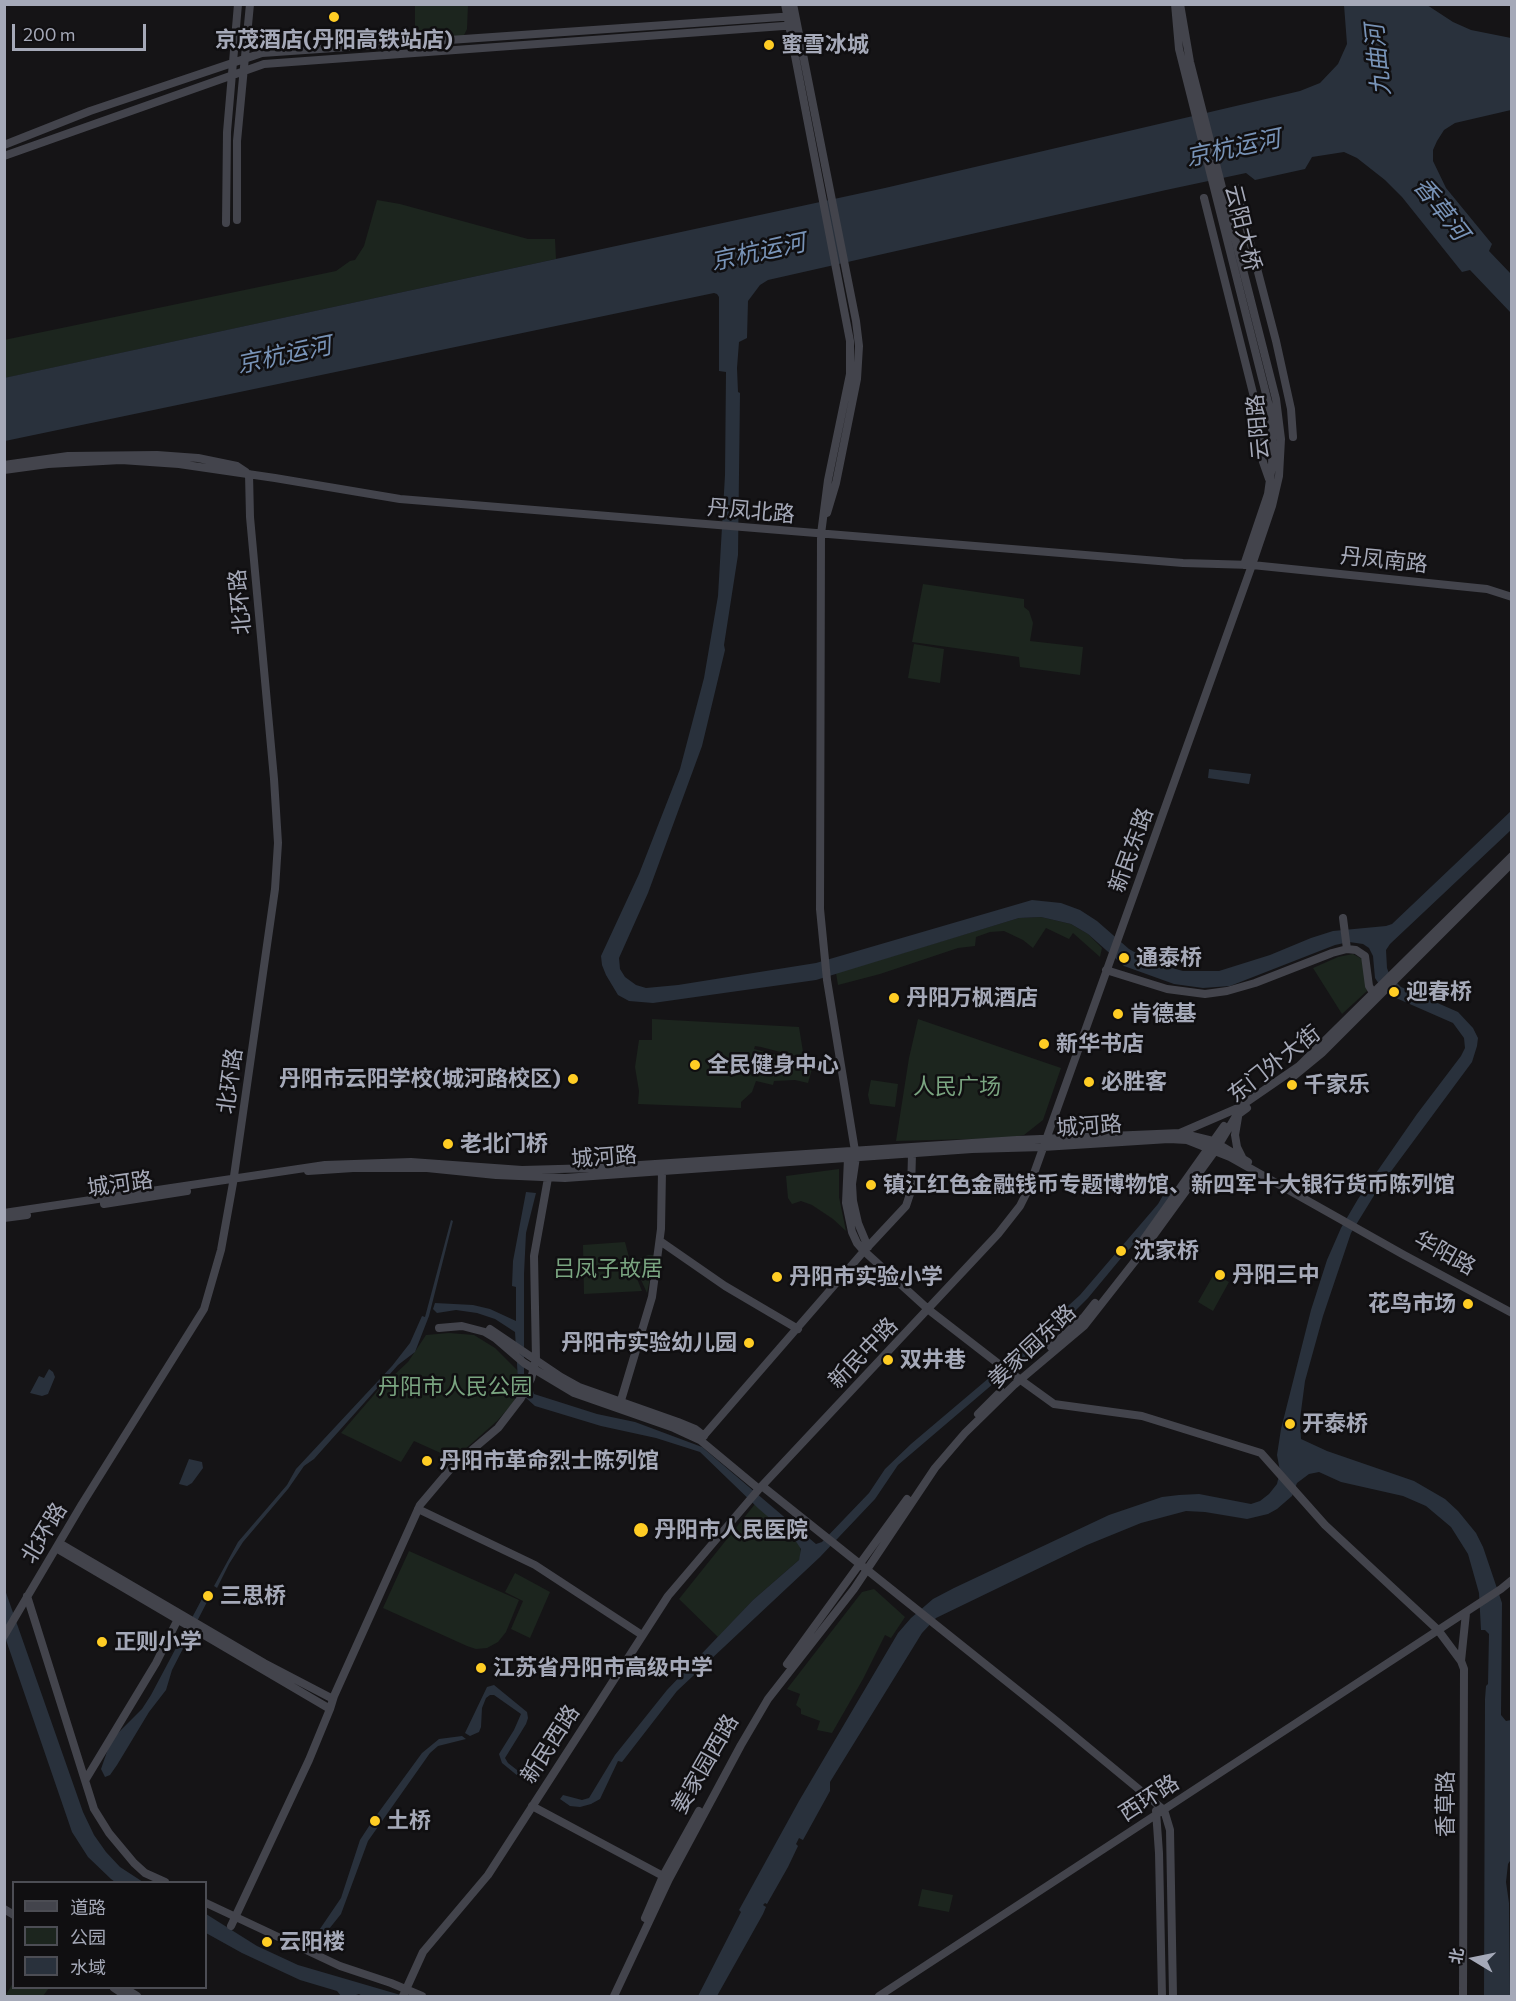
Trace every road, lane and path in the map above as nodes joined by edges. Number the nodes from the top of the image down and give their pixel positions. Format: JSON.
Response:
{"nodes":[{"id":1,"x":238,"y":4,"type":"edge"},
{"id":2,"x":250,"y":4,"type":"edge"},
{"id":3,"x":785,"y":4,"type":"edge"},
{"id":4,"x":793,"y":4,"type":"edge"},
{"id":5,"x":1175,"y":4,"type":"edge"},
{"id":6,"x":1180,"y":4,"type":"edge"},
{"id":7,"x":791,"y":17,"type":"junction"},
{"id":8,"x":793,"y":26,"type":"junction"},
{"id":9,"x":245,"y":59,"type":"junction"},
{"id":10,"x":232,"y":63,"type":"junction"},
{"id":11,"x":801,"y":69,"type":"junction"},
{"id":12,"x":244,"y":71,"type":"junction"},
{"id":13,"x":231,"y":75,"type":"junction"},
{"id":14,"x":4,"y":145,"type":"edge"},
{"id":15,"x":4,"y":156,"type":"edge"},
{"id":16,"x":1236,"y":188,"type":"dead end"},
{"id":17,"x":1204,"y":198,"type":"dead end"},
{"id":18,"x":237,"y":220,"type":"dead end"},
{"id":19,"x":226,"y":223,"type":"dead end"},
{"id":20,"x":1252,"y":320,"type":"junction"},
{"id":21,"x":1272,"y":429,"type":"junction"},
{"id":22,"x":1293,"y":437,"type":"dead end"},
{"id":23,"x":1262,"y":453,"type":"junction"},
{"id":24,"x":4,"y":465,"type":"edge"},
{"id":25,"x":1260,"y":469,"type":"dead end"},
{"id":26,"x":4,"y":470,"type":"edge"},
{"id":27,"x":249,"y":474,"type":"junction"},
{"id":28,"x":1270,"y":480,"type":"junction"},
{"id":29,"x":821,"y":534,"type":"junction"},
{"id":30,"x":1248,"y":565,"type":"junction"},
{"id":31,"x":1512,"y":597,"type":"edge"},
{"id":32,"x":1512,"y":856,"type":"edge"},
{"id":33,"x":1512,"y":863,"type":"edge"},
{"id":34,"x":1343,"y":918,"type":"dead end"},
{"id":35,"x":1347,"y":948,"type":"junction"},
{"id":36,"x":1107,"y":967,"type":"junction"},
{"id":37,"x":1396,"y":973,"type":"junction"},
{"id":38,"x":1377,"y":992,"type":"junction"},
{"id":39,"x":1238,"y":1111,"type":"junction"},
{"id":40,"x":1228,"y":1113,"type":"joint"},
{"id":41,"x":1180,"y":1133,"type":"junction"},
{"id":42,"x":1046,"y":1139,"type":"junction"},
{"id":43,"x":1214,"y":1146,"type":"junction"},
{"id":44,"x":1043,"y":1148,"type":"junction"},
{"id":45,"x":912,"y":1154,"type":"junction"},
{"id":46,"x":853,"y":1155,"type":"junction"},
{"id":47,"x":1243,"y":1158,"type":"junction"},
{"id":48,"x":662,"y":1171,"type":"junction"},
{"id":49,"x":548,"y":1178,"type":"junction"},
{"id":50,"x":234,"y":1181,"type":"junction"},
{"id":51,"x":4,"y":1213,"type":"edge"},
{"id":52,"x":1339,"y":1217,"type":"junction"},
{"id":53,"x":4,"y":1218,"type":"edge"},
{"id":54,"x":660,"y":1241,"type":"junction"},
{"id":55,"x":866,"y":1249,"type":"junction"},
{"id":56,"x":929,"y":1310,"type":"junction"},
{"id":57,"x":1512,"y":1311,"type":"edge"},
{"id":58,"x":798,"y":1329,"type":"junction"},
{"id":59,"x":536,"y":1361,"type":"junction"},
{"id":60,"x":534,"y":1370,"type":"junction"},
{"id":61,"x":1016,"y":1377,"type":"junction"},
{"id":62,"x":619,"y":1406,"type":"junction"},
{"id":63,"x":702,"y":1438,"type":"junction"},
{"id":64,"x":760,"y":1489,"type":"junction"},
{"id":65,"x":418,"y":1509,"type":"junction"},
{"id":66,"x":58,"y":1545,"type":"junction"},
{"id":67,"x":863,"y":1569,"type":"junction"},
{"id":68,"x":1512,"y":1580,"type":"edge"},
{"id":69,"x":27,"y":1596,"type":"junction"},
{"id":70,"x":1466,"y":1613,"type":"junction"},
{"id":71,"x":180,"y":1616,"type":"junction"},
{"id":72,"x":202,"y":1629,"type":"junction"},
{"id":73,"x":1438,"y":1630,"type":"junction"},
{"id":74,"x":642,"y":1635,"type":"junction"},
{"id":75,"x":4,"y":1636,"type":"edge"},
{"id":76,"x":1461,"y":1661,"type":"junction"},
{"id":77,"x":333,"y":1699,"type":"junction"},
{"id":78,"x":330,"y":1709,"type":"junction"},
{"id":79,"x":86,"y":1779,"type":"junction"},
{"id":80,"x":1154,"y":1801,"type":"junction"},
{"id":81,"x":532,"y":1806,"type":"junction"},
{"id":82,"x":1164,"y":1810,"type":"junction"},
{"id":83,"x":1156,"y":1815,"type":"junction"},
{"id":84,"x":663,"y":1876,"type":"junction"},
{"id":85,"x":163,"y":1881,"type":"edge"},
{"id":86,"x":207,"y":1904,"type":"edge"},
{"id":87,"x":233,"y":1922,"type":"junction"},
{"id":88,"x":1161,"y":1953,"type":"junction"},
{"id":89,"x":1172,"y":1953,"type":"junction"},
{"id":90,"x":404,"y":1993,"type":"edge"},
{"id":91,"x":423,"y":1996,"type":"edge"},
{"id":92,"x":609,"y":1996,"type":"edge"},
{"id":93,"x":614,"y":1996,"type":"edge"},
{"id":94,"x":879,"y":1996,"type":"edge"},
{"id":95,"x":1162,"y":1996,"type":"edge"},
{"id":96,"x":1173,"y":1996,"type":"edge"},
{"id":97,"x":1463,"y":1996,"type":"edge"}],
"edges":[{"from":1,"to":10,"type":"street"},
{"from":2,"to":9,"type":"street"},
{"from":3,"to":7,"type":"street"},
{"from":4,"to":7,"type":"street"},
{"from":5,"to":20,"type":"street","name":"云阳大桥"},
{"from":6,"to":20,"type":"street","name":"云阳大桥"},
{"from":7,"to":8,"type":"street"},
{"from":7,"to":9,"type":"street"},
{"from":8,"to":11,"type":"street"},
{"from":8,"to":12,"type":"street"},
{"from":9,"to":10,"type":"street"},
{"from":9,"to":12,"type":"street"},
{"from":10,"to":13,"type":"street"},
{"from":10,"to":14,"type":"street"},
{"from":11,"to":29,"type":"street"},
{"from":11,"to":29,"type":"street"},
{"from":12,"to":13,"type":"street"},
{"from":12,"to":18,"type":"street"},
{"from":13,"to":15,"type":"street"},
{"from":13,"to":19,"type":"street"},
{"from":16,"to":22,"type":"street"},
{"from":17,"to":23,"type":"street"},
{"from":20,"to":21,"type":"street","name":"云阳路"},
{"from":20,"to":30,"type":"street","name":"云阳路"},
{"from":21,"to":23,"type":"street"},
{"from":21,"to":28,"type":"street","name":"云阳路"},
{"from":23,"to":25,"type":"street"},
{"from":23,"to":28,"type":"street"},
{"from":24,"to":27,"type":"street"},
{"from":26,"to":27,"type":"street"},
{"from":27,"to":29,"type":"street","name":"丹凤北路"},
{"from":27,"to":50,"type":"street","name":"北环路"},
{"from":28,"to":30,"type":"street","name":"云阳路"},
{"from":29,"to":30,"type":"street","name":"丹凤北路"},
{"from":29,"to":46,"type":"street"},
{"from":30,"to":31,"type":"street","name":"丹凤南路"},
{"from":30,"to":36,"type":"street","name":"新民东路"},
{"from":32,"to":37,"type":"street"},
{"from":33,"to":37,"type":"street"},
{"from":34,"to":35,"type":"street"},
{"from":35,"to":36,"type":"street"},
{"from":35,"to":38,"type":"street"},
{"from":36,"to":42,"type":"street","name":"新民东路"},
{"from":37,"to":38,"type":"street","name":"东门外大街"},
{"from":38,"to":39,"type":"street","name":"东门外大街"},
{"from":39,"to":40,"type":"street","name":"东门外大街"},
{"from":39,"to":43,"type":"street","name":"东门外大街"},
{"from":39,"to":47,"type":"street"},
{"from":40,"to":41,"type":"street","name":"城河路"},
{"from":41,"to":42,"type":"street","name":"城河路"},
{"from":41,"to":43,"type":"street","name":"城河路"},
{"from":42,"to":44,"type":"street","name":"新民东路"},
{"from":42,"to":46,"type":"street","name":"城河路"},
{"from":43,"to":44,"type":"street","name":"城河路"},
{"from":43,"to":47,"type":"street"},
{"from":43,"to":52,"type":"street"},
{"from":43,"to":61,"type":"street","name":"姜家园东路"},
{"from":44,"to":45,"type":"street","name":"城河路"},
{"from":44,"to":56,"type":"street","name":"新民中路"},
{"from":45,"to":46,"type":"street","name":"城河路"},
{"from":45,"to":55,"type":"street"},
{"from":46,"to":48,"type":"street","name":"城河路"},
{"from":46,"to":50,"type":"street","name":"城河路"},
{"from":46,"to":55,"type":"street"},
{"from":47,"to":52,"type":"street"},
{"from":48,"to":49,"type":"street","name":"城河路"},
{"from":48,"to":54,"type":"street"},
{"from":49,"to":50,"type":"street","name":"城河路"},
{"from":49,"to":59,"type":"street"},
{"from":50,"to":51,"type":"street","name":"城河路"},
{"from":50,"to":53,"type":"street","name":"城河路"},
{"from":50,"to":66,"type":"street","name":"北环路"},
{"from":52,"to":57,"type":"street","name":"华阳路"},
{"from":54,"to":58,"type":"street"},
{"from":54,"to":62,"type":"street"},
{"from":55,"to":56,"type":"street"},
{"from":55,"to":58,"type":"street"},
{"from":56,"to":61,"type":"street"},
{"from":56,"to":64,"type":"street","name":"新民中路"},
{"from":58,"to":63,"type":"street"},
{"from":59,"to":60,"type":"street"},
{"from":59,"to":60,"type":"street"},
{"from":59,"to":62,"type":"street"},
{"from":60,"to":62,"type":"street"},
{"from":60,"to":65,"type":"street"},
{"from":61,"to":67,"type":"street","name":"姜家园东路"},
{"from":61,"to":73,"type":"street"},
{"from":62,"to":63,"type":"street"},
{"from":63,"to":64,"type":"street"},
{"from":64,"to":67,"type":"street"},
{"from":64,"to":74,"type":"street","name":"新民西路"},
{"from":65,"to":74,"type":"street"},
{"from":65,"to":77,"type":"street"},
{"from":66,"to":69,"type":"street","name":"北环路"},
{"from":66,"to":71,"type":"street"},
{"from":67,"to":80,"type":"street"},
{"from":67,"to":84,"type":"street","name":"姜家园西路"},
{"from":67,"to":93,"type":"street","name":"姜家园西路"},
{"from":68,"to":70,"type":"street","name":"西环路"},
{"from":69,"to":75,"type":"street","name":"北环路"},
{"from":69,"to":79,"type":"street"},
{"from":70,"to":73,"type":"street","name":"西环路"},
{"from":70,"to":76,"type":"street","name":"香草路"},
{"from":71,"to":72,"type":"street"},
{"from":71,"to":79,"type":"street"},
{"from":72,"to":77,"type":"street"},
{"from":72,"to":78,"type":"street"},
{"from":73,"to":76,"type":"street"},
{"from":73,"to":82,"type":"street","name":"西环路"},
{"from":74,"to":81,"type":"street","name":"新民西路"},
{"from":76,"to":97,"type":"street","name":"香草路"},
{"from":77,"to":78,"type":"street"},
{"from":78,"to":87,"type":"street"},
{"from":79,"to":85,"type":"street"},
{"from":80,"to":82,"type":"street"},
{"from":80,"to":83,"type":"street"},
{"from":81,"to":84,"type":"street"},
{"from":81,"to":90,"type":"street","name":"新民西路"},
{"from":82,"to":83,"type":"street","name":"西环路"},
{"from":82,"to":89,"type":"street"},
{"from":83,"to":88,"type":"street"},
{"from":83,"to":94,"type":"street","name":"西环路"},
{"from":84,"to":92,"type":"street","name":"姜家园西路"},
{"from":86,"to":87,"type":"street"},
{"from":87,"to":90,"type":"street"},
{"from":88,"to":89,"type":"street"},
{"from":88,"to":95,"type":"street"},
{"from":89,"to":96,"type":"street"},
{"from":90,"to":91,"type":"street"}]}
